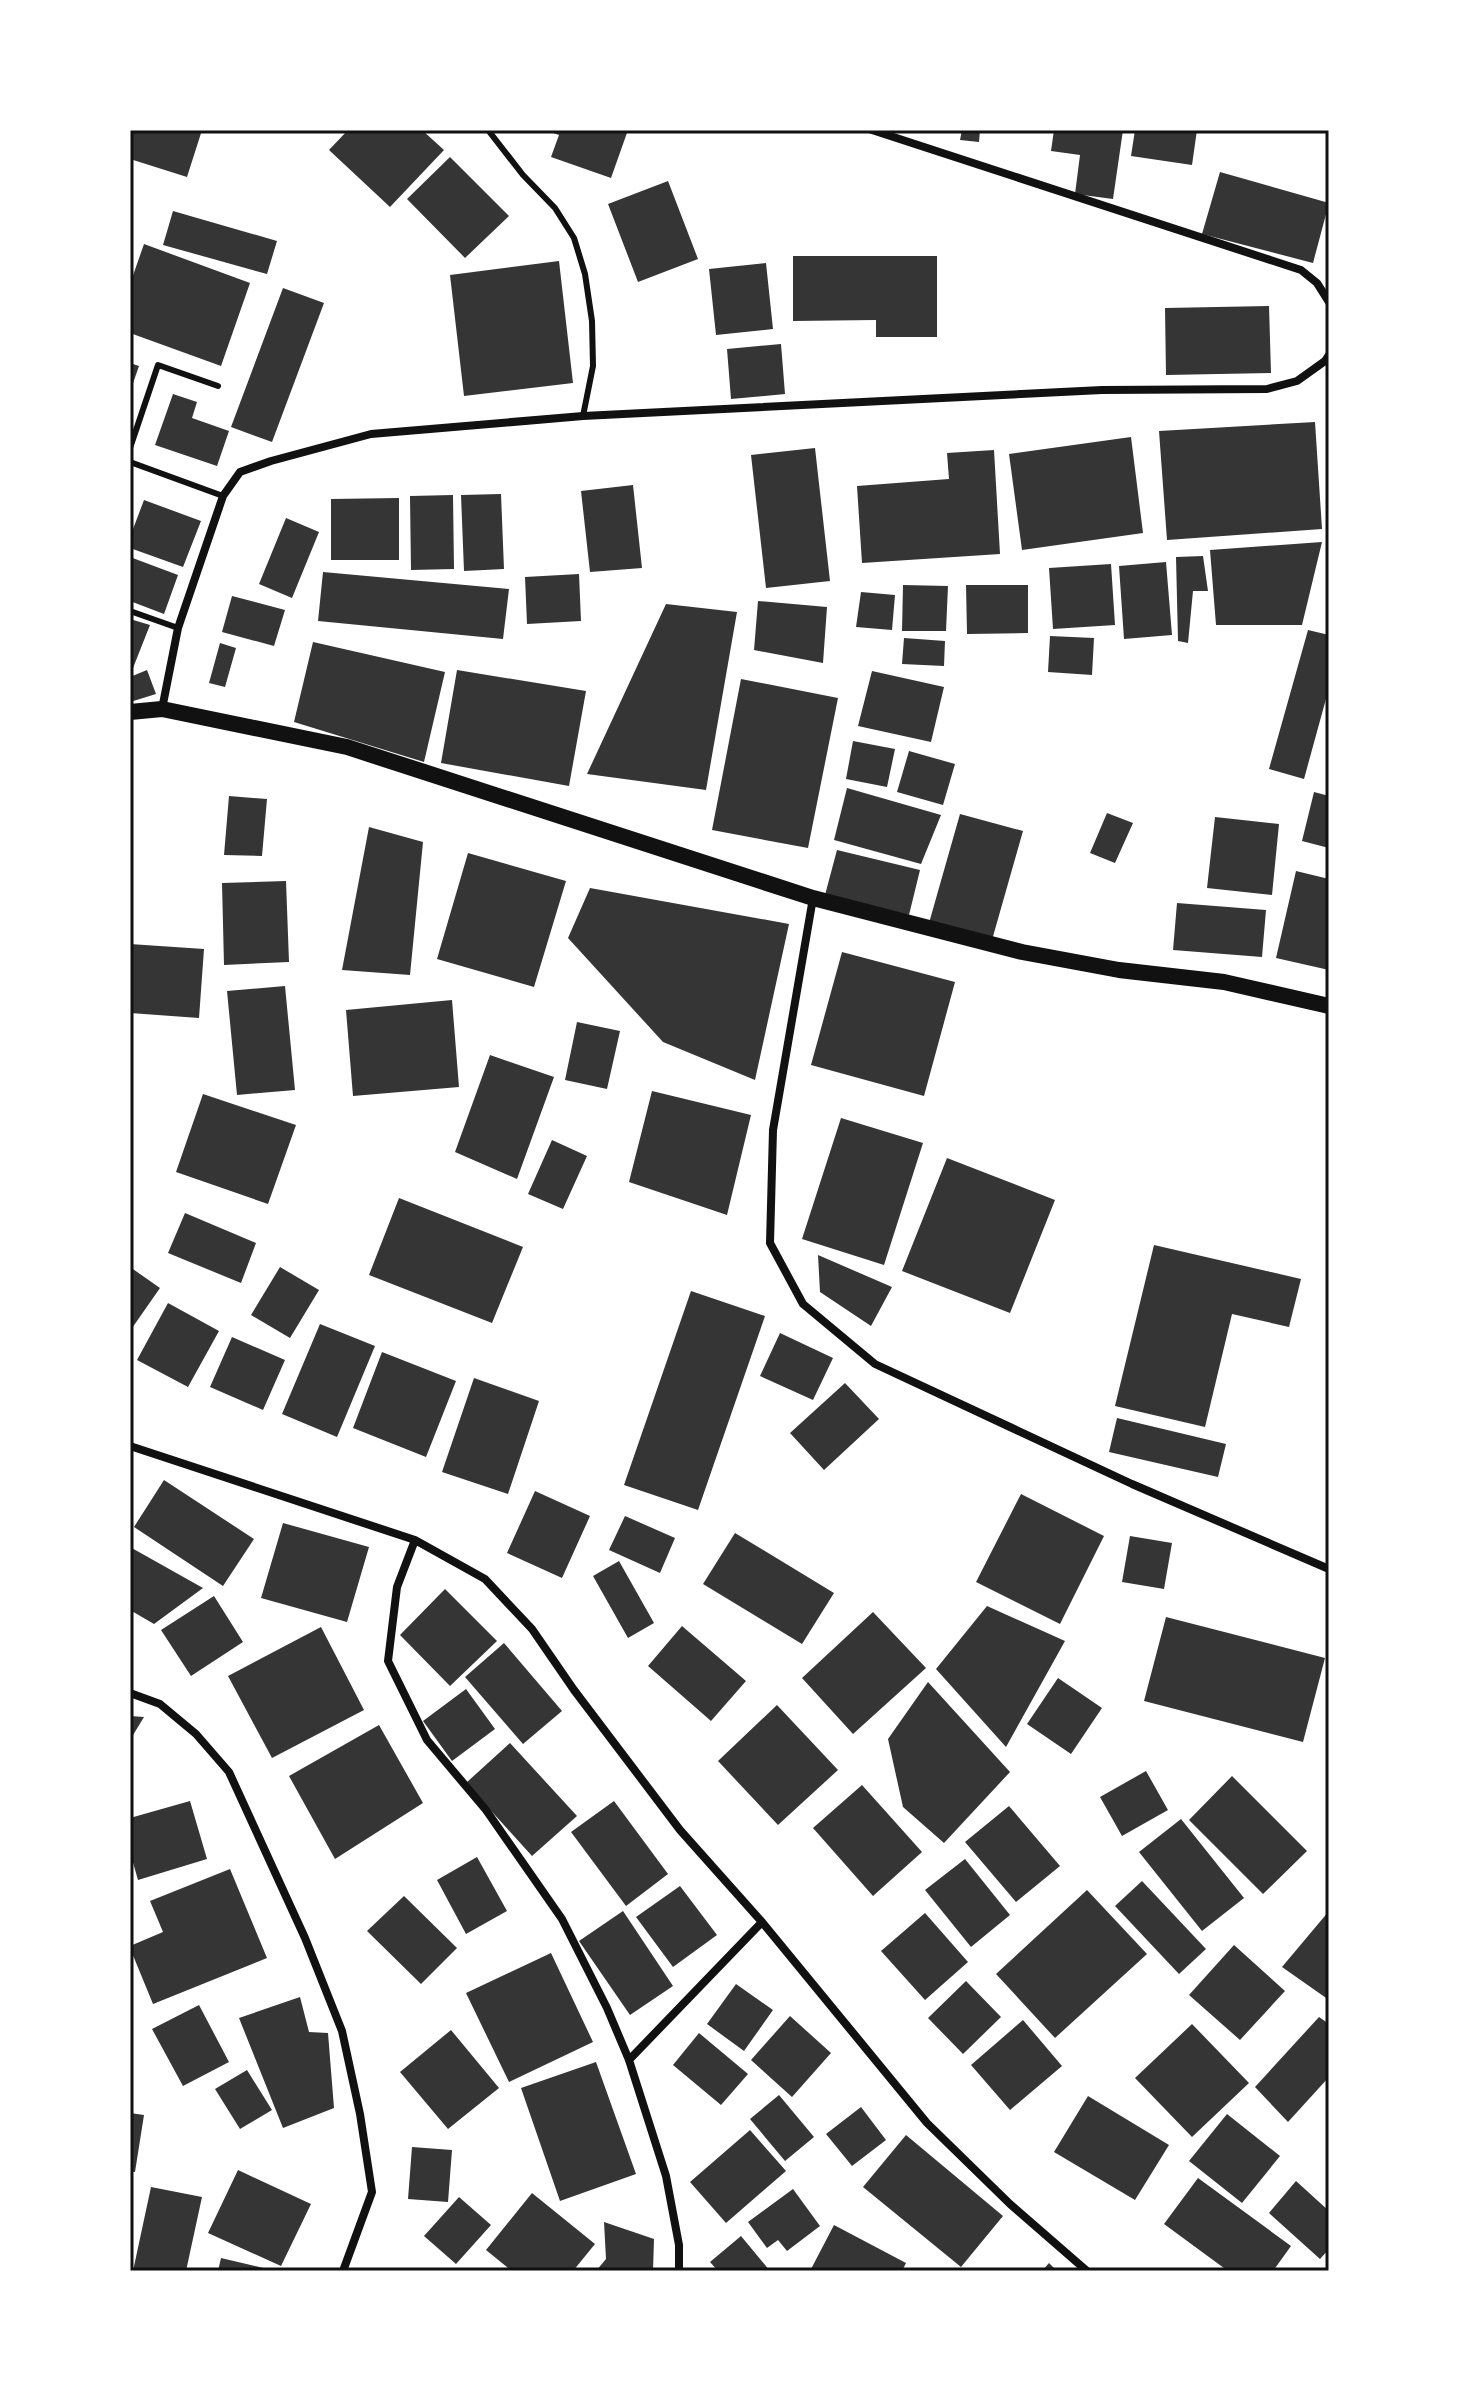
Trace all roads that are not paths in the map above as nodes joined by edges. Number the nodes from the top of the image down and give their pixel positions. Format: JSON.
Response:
{"nodes":[{"id":1,"x":488,"y":130,"type":"edge"},
{"id":2,"x":872,"y":130,"type":"edge"},
{"id":3,"x":1329,"y":302,"type":"edge"},
{"id":4,"x":1329,"y":355,"type":"edge"},
{"id":5,"x":218,"y":386,"type":"dead end"},
{"id":6,"x":583,"y":416,"type":"junction"},
{"id":7,"x":130,"y":448,"type":"edge"},
{"id":8,"x":130,"y":462,"type":"edge"},
{"id":9,"x":223,"y":496,"type":"junction"},
{"id":10,"x":130,"y":611,"type":"edge"},
{"id":11,"x":178,"y":628,"type":"junction"},
{"id":12,"x":162,"y":709,"type":"junction"},
{"id":13,"x":130,"y":712,"type":"edge"},
{"id":14,"x":813,"y":898,"type":"junction"},
{"id":15,"x":1329,"y":1006,"type":"edge"},
{"id":16,"x":130,"y":1446,"type":"edge"},
{"id":17,"x":415,"y":1540,"type":"junction"},
{"id":18,"x":1329,"y":1569,"type":"edge"},
{"id":19,"x":130,"y":1693,"type":"edge"},
{"id":20,"x":762,"y":1922,"type":"junction"},
{"id":21,"x":629,"y":2060,"type":"junction"},
{"id":22,"x":343,"y":2271,"type":"edge"},
{"id":23,"x":679,"y":2271,"type":"edge"},
{"id":24,"x":1087,"y":2271,"type":"edge"}],
"edges":[{"from":1,"to":6,"type":"lane"},
{"from":2,"to":3,"type":"street"},
{"from":4,"to":6,"type":"street"},
{"from":5,"to":7,"type":"lane"},
{"from":6,"to":9,"type":"street"},
{"from":8,"to":9,"type":"lane"},
{"from":9,"to":11,"type":"street"},
{"from":10,"to":11,"type":"lane"},
{"from":11,"to":12,"type":"street"},
{"from":12,"to":13,"type":"main road"},
{"from":12,"to":14,"type":"main road"},
{"from":14,"to":15,"type":"main road"},
{"from":14,"to":18,"type":"street"},
{"from":16,"to":17,"type":"street"},
{"from":17,"to":20,"type":"street"},
{"from":17,"to":21,"type":"street"},
{"from":19,"to":22,"type":"street"},
{"from":20,"to":21,"type":"street"},
{"from":20,"to":24,"type":"street"},
{"from":21,"to":23,"type":"street"}]}
